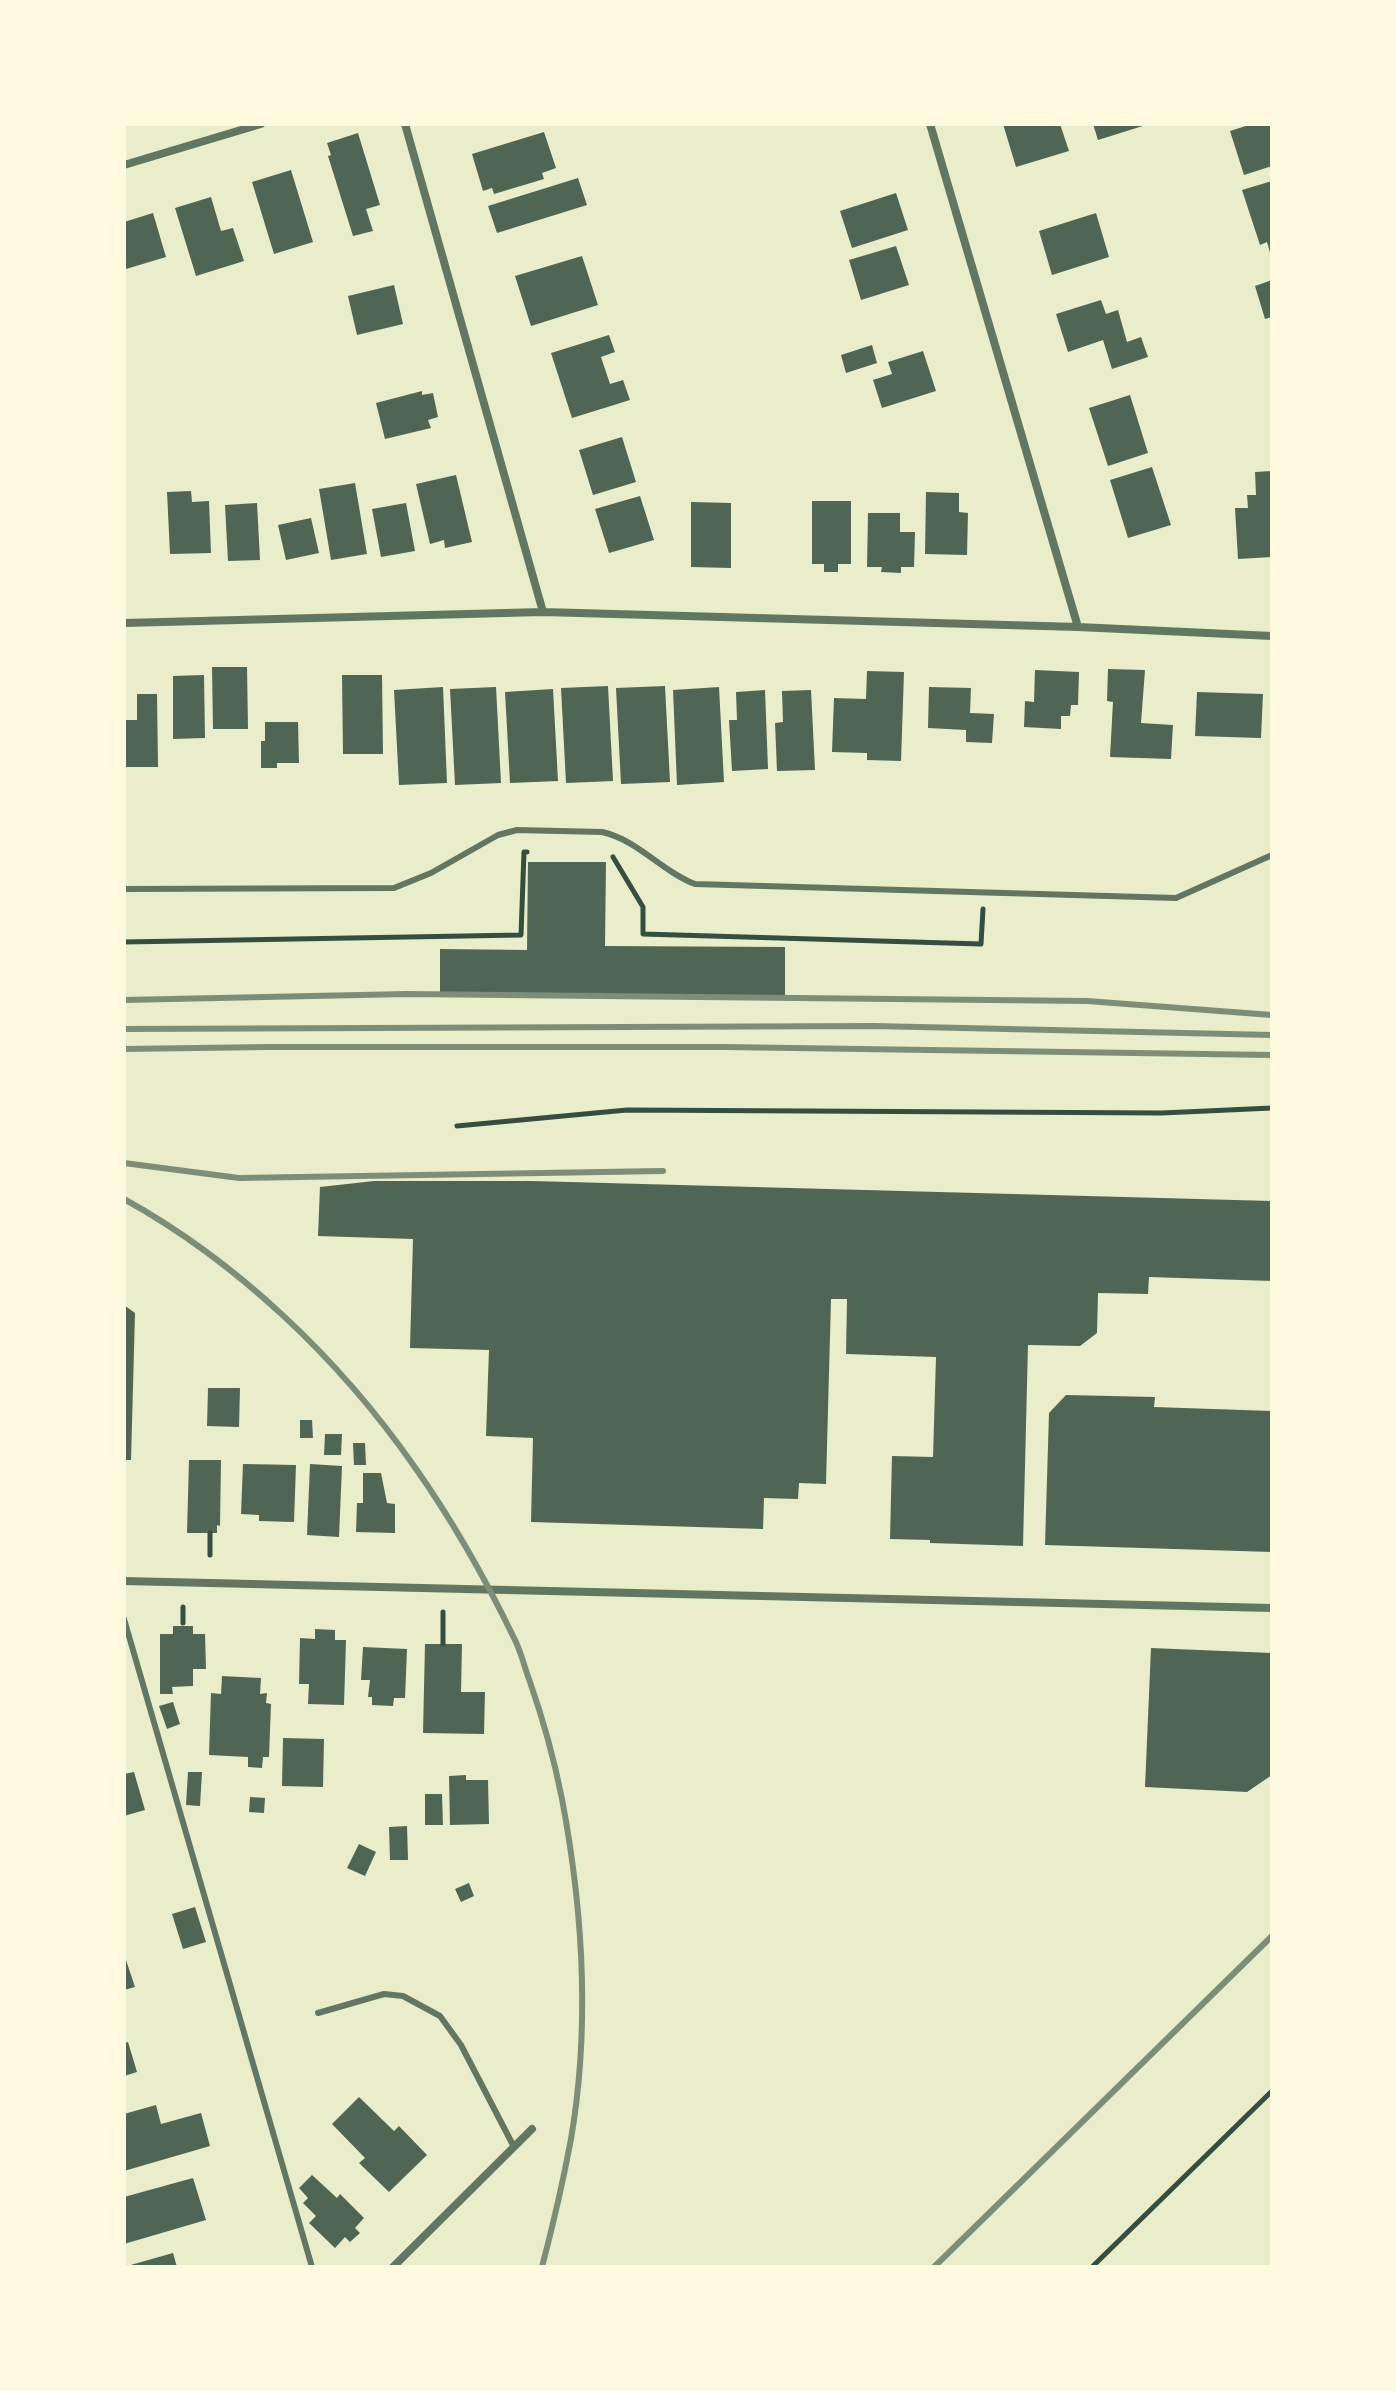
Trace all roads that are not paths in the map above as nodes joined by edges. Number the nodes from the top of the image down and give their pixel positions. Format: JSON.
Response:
{"nodes":[{"id":1,"x":261,"y":124,"type":"edge"},
{"id":2,"x":405,"y":124,"type":"edge"},
{"id":3,"x":930,"y":124,"type":"edge"},
{"id":4,"x":124,"y":165,"type":"edge"},
{"id":5,"x":543,"y":612,"type":"junction"},
{"id":6,"x":124,"y":623,"type":"edge"},
{"id":7,"x":1078,"y":627,"type":"junction"},
{"id":8,"x":1272,"y":636,"type":"edge"},
{"id":9,"x":1272,"y":855,"type":"edge"},
{"id":10,"x":124,"y":889,"type":"edge"},
{"id":11,"x":124,"y":1581,"type":"edge"},
{"id":12,"x":1272,"y":1608,"type":"edge"},
{"id":13,"x":124,"y":1619,"type":"edge"},
{"id":14,"x":318,"y":2013,"type":"dead end"},
{"id":15,"x":532,"y":2129,"type":"dead end"},
{"id":16,"x":514,"y":2147,"type":"junction"},
{"id":17,"x":312,"y":2267,"type":"edge"},
{"id":18,"x":393,"y":2267,"type":"edge"}],
"edges":[{"from":1,"to":4,"type":"street"},
{"from":2,"to":5,"type":"street"},
{"from":3,"to":7,"type":"street"},
{"from":5,"to":6,"type":"street"},
{"from":5,"to":7,"type":"street"},
{"from":7,"to":8,"type":"street"},
{"from":9,"to":10,"type":"lane"},
{"from":11,"to":12,"type":"street"},
{"from":13,"to":17,"type":"lane"},
{"from":14,"to":16,"type":"lane"},
{"from":15,"to":16,"type":"street"},
{"from":16,"to":18,"type":"street"}]}
